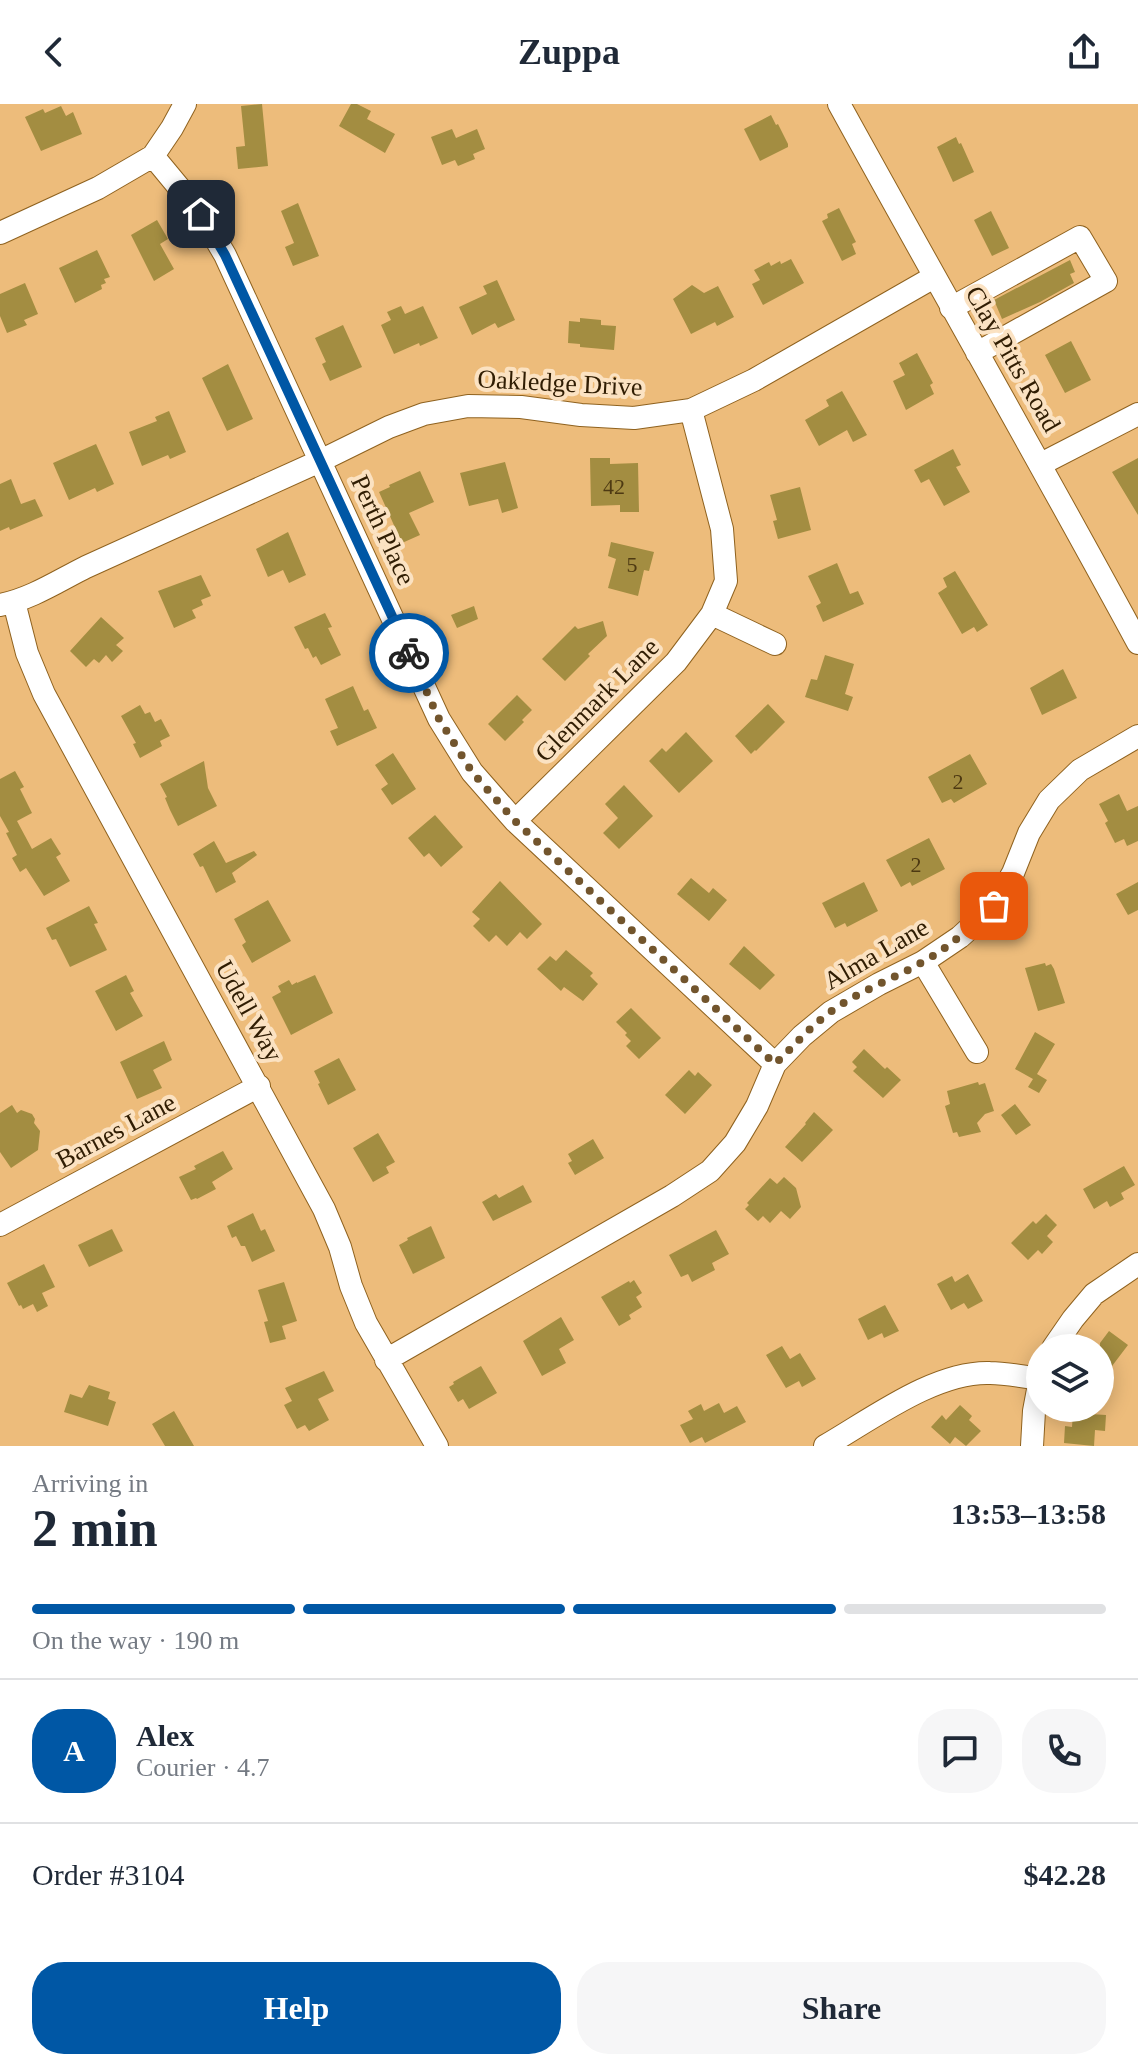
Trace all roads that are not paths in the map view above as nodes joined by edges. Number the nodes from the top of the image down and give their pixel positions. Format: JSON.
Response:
{"nodes":[{"id":1,"x":185,"y":104,"type":"edge"},
{"id":2,"x":839,"y":104,"type":"edge"},
{"id":3,"x":153,"y":156,"type":"junction"},
{"id":4,"x":0,"y":233,"type":"edge"},
{"id":5,"x":934,"y":277,"type":"junction"},
{"id":6,"x":951,"y":308,"type":"junction"},
{"id":7,"x":977,"y":353,"type":"junction"},
{"id":8,"x":691,"y":410,"type":"junction"},
{"id":9,"x":1138,"y":414,"type":"edge"},
{"id":10,"x":320,"y":461,"type":"junction"},
{"id":11,"x":1041,"y":464,"type":"junction"},
{"id":12,"x":7,"y":603,"type":"edge"},
{"id":13,"x":712,"y":614,"type":"junction"},
{"id":14,"x":1138,"y":643,"type":"edge"},
{"id":15,"x":775,"y":644,"type":"dead end"},
{"id":16,"x":1138,"y":736,"type":"edge"},
{"id":17,"x":515,"y":821,"type":"junction"},
{"id":18,"x":923,"y":962,"type":"junction"},
{"id":19,"x":977,"y":1052,"type":"dead end"},
{"id":20,"x":775,"y":1064,"type":"junction"},
{"id":21,"x":259,"y":1086,"type":"junction"},
{"id":22,"x":0,"y":1225,"type":"edge"},
{"id":23,"x":1138,"y":1264,"type":"edge"},
{"id":24,"x":1063,"y":1334,"type":"edge"},
{"id":25,"x":386,"y":1360,"type":"junction"},
{"id":26,"x":1026,"y":1377,"type":"edge"},
{"id":27,"x":1033,"y":1422,"type":"edge"},
{"id":28,"x":437,"y":1446,"type":"edge"},
{"id":29,"x":825,"y":1446,"type":"edge"},
{"id":30,"x":1032,"y":1446,"type":"edge"}],
"edges":[{"from":1,"to":3,"type":"street"},
{"from":2,"to":5,"type":"street","name":"Clay Pitts Road"},
{"from":3,"to":4,"type":"street"},
{"from":3,"to":10,"type":"street","name":"Perth Place"},
{"from":5,"to":6,"type":"street","name":"Clay Pitts Road"},
{"from":5,"to":8,"type":"street","name":"Oakledge Drive"},
{"from":6,"to":7,"type":"street","name":"Clay Pitts Road"},
{"from":6,"to":7,"type":"street"},
{"from":7,"to":11,"type":"street","name":"Clay Pitts Road"},
{"from":8,"to":10,"type":"street","name":"Oakledge Drive"},
{"from":8,"to":13,"type":"street","name":"Glenmark Lane"},
{"from":9,"to":11,"type":"street"},
{"from":10,"to":12,"type":"street","name":"Oakledge Drive"},
{"from":10,"to":17,"type":"street","name":"Perth Place"},
{"from":11,"to":14,"type":"street","name":"Clay Pitts Road"},
{"from":12,"to":21,"type":"street","name":"Udell Way"},
{"from":13,"to":15,"type":"street"},
{"from":13,"to":17,"type":"street","name":"Glenmark Lane"},
{"from":16,"to":18,"type":"street","name":"Alma Lane"},
{"from":17,"to":20,"type":"street","name":"Perth Place"},
{"from":18,"to":19,"type":"street"},
{"from":18,"to":20,"type":"street","name":"Alma Lane"},
{"from":20,"to":25,"type":"street","name":"Alma Lane"},
{"from":21,"to":22,"type":"street","name":"Barnes Lane"},
{"from":21,"to":25,"type":"street","name":"Udell Way"},
{"from":23,"to":24,"type":"street"},
{"from":25,"to":28,"type":"street","name":"Udell Way"},
{"from":26,"to":29,"type":"street"},
{"from":27,"to":30,"type":"street"}]}
